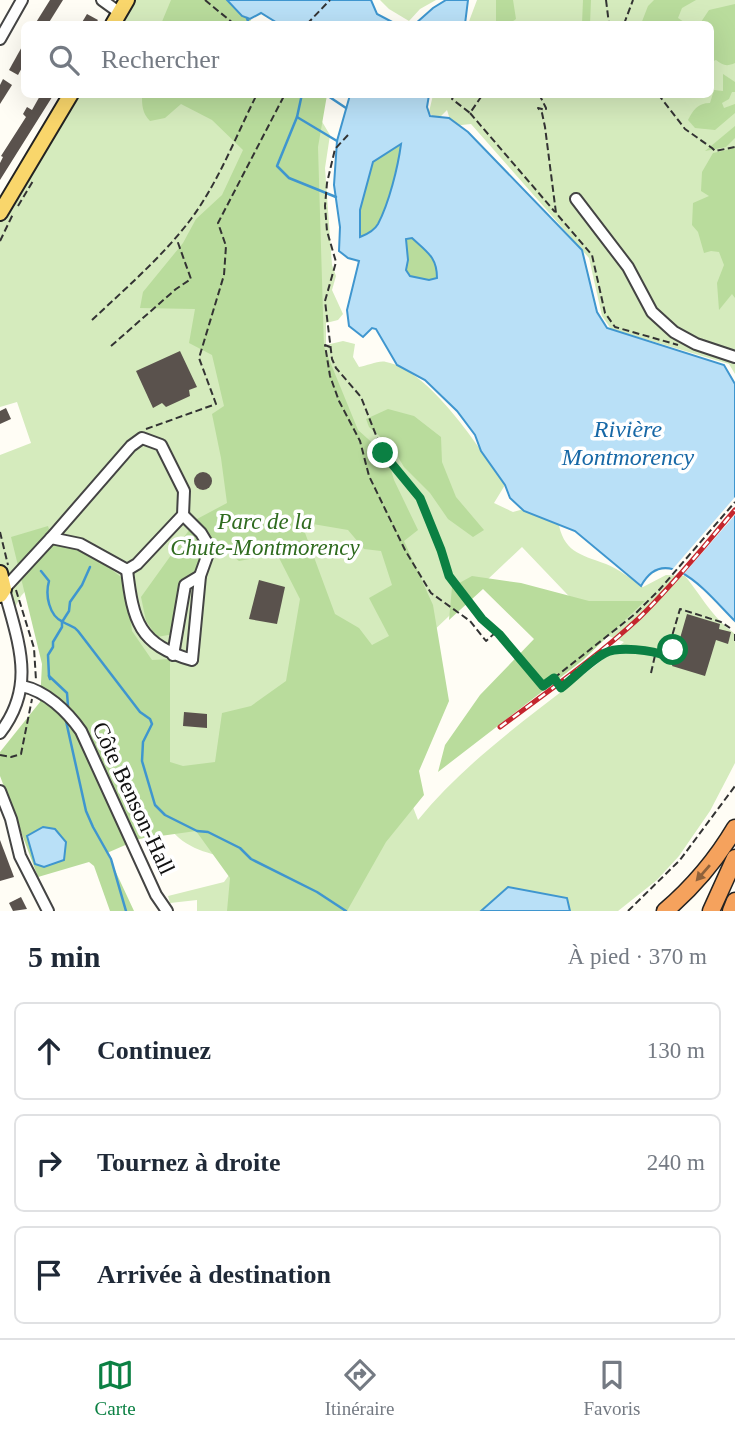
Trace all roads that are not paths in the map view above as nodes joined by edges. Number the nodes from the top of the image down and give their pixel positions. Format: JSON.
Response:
{"nodes":[{"id":1,"x":22,"y":0,"type":"edge"},
{"id":2,"x":102,"y":0,"type":"edge"},
{"id":3,"x":120,"y":12,"type":"edge"},
{"id":4,"x":0,"y":39,"type":"edge"},
{"id":5,"x":69,"y":98,"type":"edge"},
{"id":6,"x":576,"y":199,"type":"dead end"},
{"id":7,"x":0,"y":213,"type":"edge"},
{"id":8,"x":735,"y":357,"type":"edge"},
{"id":9,"x":183,"y":515,"type":"junction"},
{"id":10,"x":51,"y":538,"type":"junction"},
{"id":11,"x":127,"y":570,"type":"junction"},
{"id":12,"x":0,"y":573,"type":"edge"},
{"id":13,"x":200,"y":576,"type":"junction"},
{"id":14,"x":6,"y":588,"type":"edge"},
{"id":15,"x":173,"y":654,"type":"junction"},
{"id":16,"x":23,"y":686,"type":"junction"},
{"id":17,"x":0,"y":733,"type":"edge"},
{"id":18,"x":0,"y":791,"type":"edge"},
{"id":19,"x":735,"y":828,"type":"edge"},
{"id":20,"x":735,"y":858,"type":"edge"},
{"id":21,"x":735,"y":901,"type":"edge"},
{"id":22,"x":48,"y":911,"type":"edge"},
{"id":23,"x":167,"y":911,"type":"edge"},
{"id":24,"x":665,"y":911,"type":"edge"},
{"id":25,"x":711,"y":911,"type":"edge"},
{"id":26,"x":731,"y":911,"type":"edge"}],
"edges":[{"from":1,"to":4,"type":"street"},
{"from":2,"to":3,"type":"street"},
{"from":5,"to":7,"type":"main road"},
{"from":6,"to":8,"type":"street"},
{"from":9,"to":10,"type":"street"},
{"from":9,"to":11,"type":"street"},
{"from":9,"to":13,"type":"street"},
{"from":10,"to":11,"type":"street"},
{"from":10,"to":14,"type":"street"},
{"from":11,"to":15,"type":"street"},
{"from":12,"to":14,"type":"main road"},
{"from":13,"to":15,"type":"street"},
{"from":13,"to":15,"type":"street"},
{"from":14,"to":16,"type":"street"},
{"from":16,"to":17,"type":"street"},
{"from":16,"to":23,"type":"street","name":"Côte Benson-Hall"},
{"from":18,"to":22,"type":"street"},
{"from":19,"to":24,"type":"highway","one_way":true},
{"from":20,"to":25,"type":"highway"},
{"from":21,"to":26,"type":"highway"}]}
